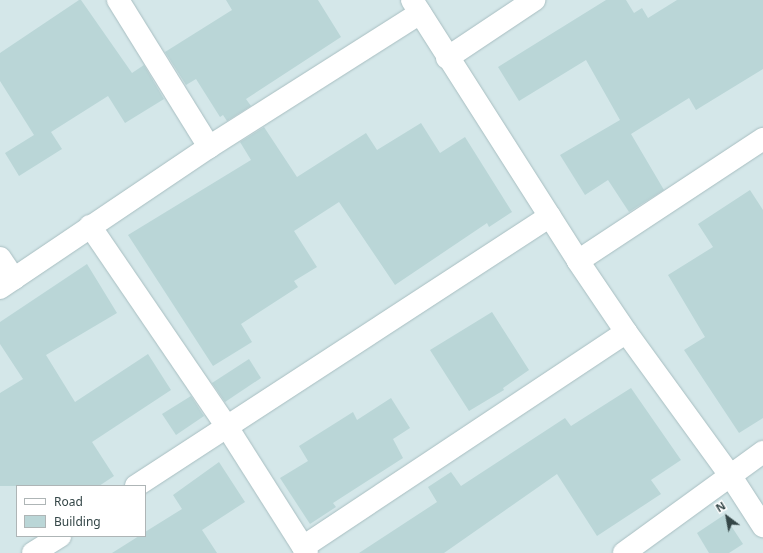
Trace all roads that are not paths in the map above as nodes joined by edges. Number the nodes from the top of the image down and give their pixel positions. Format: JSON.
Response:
{"nodes":[{"id":1,"x":118,"y":0,"type":"edge"},
{"id":2,"x":534,"y":0,"type":"edge"},
{"id":3,"x":416,"y":7,"type":"edge"},
{"id":4,"x":447,"y":58,"type":"junction"},
{"id":5,"x":763,"y":139,"type":"edge"},
{"id":6,"x":209,"y":147,"type":"junction"},
{"id":7,"x":550,"y":216,"type":"junction"},
{"id":8,"x":90,"y":226,"type":"junction"},
{"id":9,"x":0,"y":258,"type":"edge"},
{"id":10,"x":578,"y":261,"type":"junction"},
{"id":11,"x":7,"y":284,"type":"edge"},
{"id":12,"x":626,"y":332,"type":"junction"},
{"id":13,"x":227,"y":427,"type":"junction"},
{"id":14,"x":763,"y":452,"type":"edge"},
{"id":15,"x":730,"y":475,"type":"junction"},
{"id":16,"x":138,"y":485,"type":"edge"},
{"id":17,"x":763,"y":526,"type":"edge"},
{"id":18,"x":58,"y":537,"type":"edge"},
{"id":19,"x":305,"y":550,"type":"edge"},
{"id":20,"x":34,"y":553,"type":"edge"},
{"id":21,"x":624,"y":553,"type":"edge"}],
"edges":[{"from":1,"to":6,"type":"street"},
{"from":2,"to":4,"type":"street"},
{"from":3,"to":4,"type":"street"},
{"from":3,"to":6,"type":"street"},
{"from":4,"to":7,"type":"street"},
{"from":5,"to":10,"type":"street"},
{"from":6,"to":8,"type":"street"},
{"from":7,"to":10,"type":"street"},
{"from":7,"to":13,"type":"street"},
{"from":8,"to":11,"type":"street"},
{"from":8,"to":13,"type":"street"},
{"from":9,"to":11,"type":"street"},
{"from":10,"to":12,"type":"street"},
{"from":12,"to":15,"type":"street"},
{"from":12,"to":19,"type":"street"},
{"from":13,"to":16,"type":"street"},
{"from":13,"to":19,"type":"street"},
{"from":14,"to":15,"type":"street"},
{"from":15,"to":17,"type":"street"},
{"from":15,"to":21,"type":"street"},
{"from":18,"to":20,"type":"street"}]}
